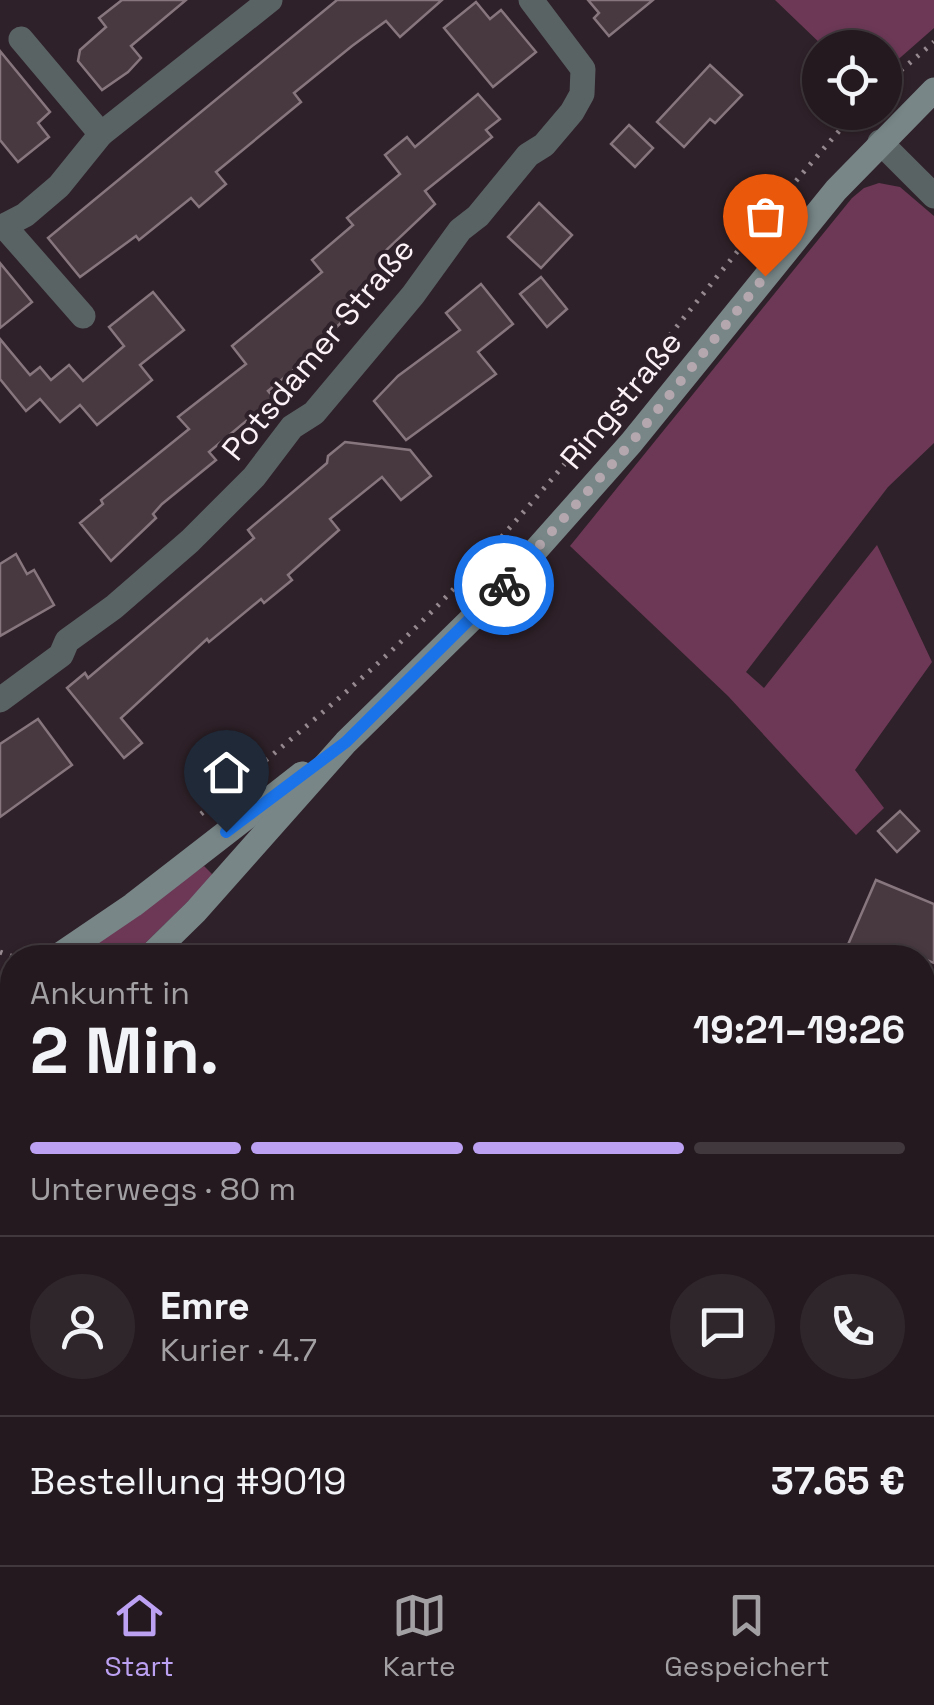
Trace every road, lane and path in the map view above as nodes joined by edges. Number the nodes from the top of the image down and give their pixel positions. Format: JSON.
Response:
{"nodes":[{"id":1,"x":531,"y":0,"type":"edge"},
{"id":2,"x":265,"y":1,"type":"edge"},
{"id":3,"x":21,"y":39,"type":"dead end"},
{"id":4,"x":934,"y":42,"type":"edge"},
{"id":5,"x":902,"y":69,"type":"edge"},
{"id":6,"x":934,"y":90,"type":"edge"},
{"id":7,"x":840,"y":130,"type":"edge"},
{"id":8,"x":101,"y":134,"type":"junction"},
{"id":9,"x":880,"y":142,"type":"junction"},
{"id":10,"x":934,"y":196,"type":"edge"},
{"id":11,"x":2,"y":227,"type":"edge"},
{"id":12,"x":82,"y":316,"type":"dead end"},
{"id":13,"x":0,"y":700,"type":"edge"},
{"id":14,"x":346,"y":742,"type":"junction"},
{"id":15,"x":197,"y":817,"type":"dead end"},
{"id":16,"x":74,"y":945,"type":"edge"},
{"id":17,"x":161,"y":945,"type":"edge"}],
"edges":[{"from":1,"to":13,"type":"street","name":"Potsdamer Straße"},
{"from":2,"to":8,"type":"street"},
{"from":3,"to":8,"type":"street"},
{"from":4,"to":5,"type":"path"},
{"from":6,"to":9,"type":"main road","name":"Ringstraße"},
{"from":7,"to":15,"type":"path"},
{"from":8,"to":11,"type":"street"},
{"from":9,"to":10,"type":"street"},
{"from":9,"to":14,"type":"main road","name":"Ringstraße"},
{"from":11,"to":12,"type":"street"},
{"from":14,"to":16,"type":"main road","name":"Ringstraße"},
{"from":14,"to":17,"type":"main road","name":"Ringstraße"}]}
